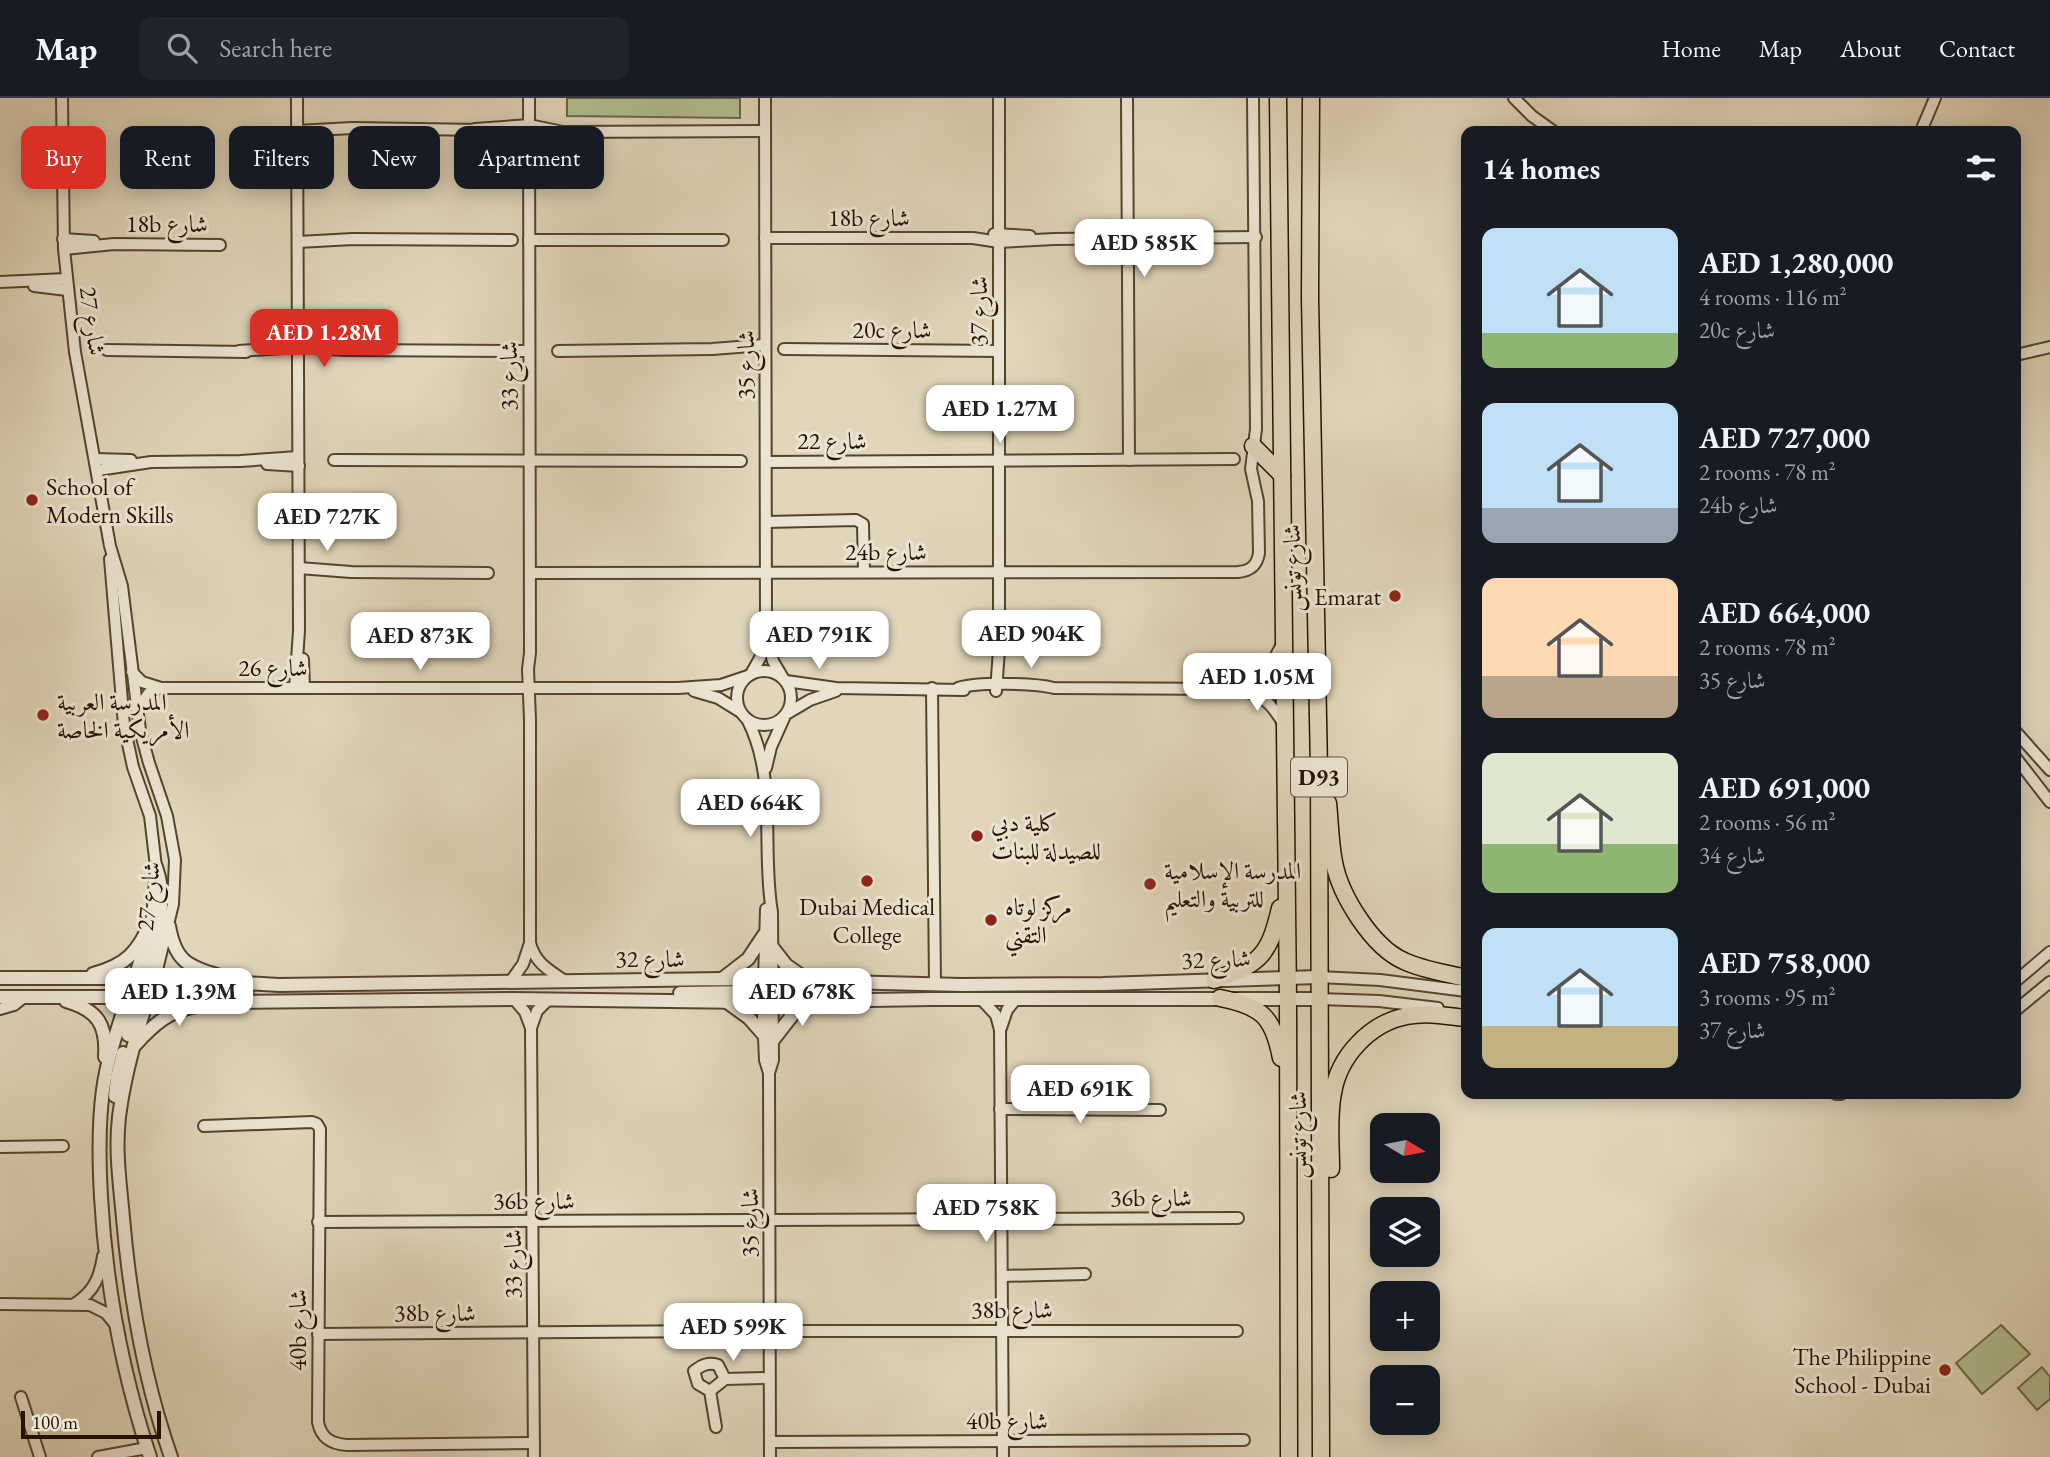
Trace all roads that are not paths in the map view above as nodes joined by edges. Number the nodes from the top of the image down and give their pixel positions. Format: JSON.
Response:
{"nodes":[{"id":1,"x":62,"y":98,"type":"edge"},
{"id":2,"x":297,"y":98,"type":"edge"},
{"id":3,"x":528,"y":98,"type":"edge"},
{"id":4,"x":765,"y":98,"type":"edge"},
{"id":5,"x":999,"y":98,"type":"edge"},
{"id":6,"x":1127,"y":98,"type":"edge"},
{"id":7,"x":1253,"y":98,"type":"edge"},
{"id":8,"x":1278,"y":98,"type":"edge"},
{"id":9,"x":1311,"y":98,"type":"edge"},
{"id":10,"x":1514,"y":98,"type":"edge"},
{"id":11,"x":1934,"y":98,"type":"edge"},
{"id":12,"x":297,"y":126,"type":"edge"},
{"id":13,"x":529,"y":126,"type":"edge"},
{"id":14,"x":1546,"y":126,"type":"edge"},
{"id":15,"x":1923,"y":126,"type":"edge"},
{"id":16,"x":334,"y":128,"type":"edge"},
{"id":17,"x":454,"y":129,"type":"edge"},
{"id":18,"x":604,"y":130,"type":"edge"},
{"id":19,"x":765,"y":131,"type":"junction"},
{"id":20,"x":298,"y":189,"type":"edge"},
{"id":21,"x":529,"y":189,"type":"edge"},
{"id":22,"x":1256,"y":237,"type":"junction"},
{"id":23,"x":298,"y":238,"type":"junction"},
{"id":24,"x":765,"y":238,"type":"junction"},
{"id":25,"x":999,"y":238,"type":"junction"},
{"id":26,"x":1128,"y":238,"type":"junction"},
{"id":27,"x":512,"y":240,"type":"dead end"},
{"id":28,"x":529,"y":240,"type":"junction"},
{"id":29,"x":723,"y":240,"type":"dead end"},
{"id":30,"x":64,"y":244,"type":"junction"},
{"id":31,"x":220,"y":245,"type":"dead end"},
{"id":32,"x":0,"y":282,"type":"edge"},
{"id":33,"x":66,"y":284,"type":"junction"},
{"id":34,"x":2050,"y":347,"type":"edge"},
{"id":35,"x":765,"y":349,"type":"junction"},
{"id":36,"x":784,"y":349,"type":"dead end"},
{"id":37,"x":107,"y":350,"type":"dead end"},
{"id":38,"x":298,"y":350,"type":"junction"},
{"id":39,"x":529,"y":351,"type":"junction"},
{"id":40,"x":558,"y":351,"type":"dead end"},
{"id":41,"x":999,"y":351,"type":"junction"},
{"id":42,"x":2021,"y":354,"type":"edge"},
{"id":43,"x":1258,"y":452,"type":"junction"},
{"id":44,"x":1234,"y":459,"type":"dead end"},
{"id":45,"x":334,"y":460,"type":"dead end"},
{"id":46,"x":999,"y":460,"type":"junction"},
{"id":47,"x":1129,"y":460,"type":"junction"},
{"id":48,"x":299,"y":461,"type":"junction"},
{"id":49,"x":741,"y":461,"type":"dead end"},
{"id":50,"x":529,"y":462,"type":"junction"},
{"id":51,"x":766,"y":462,"type":"junction"},
{"id":52,"x":97,"y":465,"type":"junction"},
{"id":53,"x":1282,"y":475,"type":"junction"},
{"id":54,"x":766,"y":522,"type":"junction"},
{"id":55,"x":110,"y":546,"type":"junction"},
{"id":56,"x":299,"y":572,"type":"junction"},
{"id":57,"x":766,"y":572,"type":"junction"},
{"id":58,"x":864,"y":572,"type":"junction"},
{"id":59,"x":999,"y":572,"type":"junction"},
{"id":60,"x":488,"y":573,"type":"dead end"},
{"id":61,"x":530,"y":573,"type":"junction"},
{"id":62,"x":766,"y":631,"type":"junction"},
{"id":63,"x":1284,"y":640,"type":"junction"},
{"id":64,"x":132,"y":672,"type":"junction"},
{"id":65,"x":750,"y":675,"type":"junction"},
{"id":66,"x":784,"y":680,"type":"junction"},
{"id":67,"x":161,"y":688,"type":"junction"},
{"id":68,"x":300,"y":688,"type":"junction"},
{"id":69,"x":530,"y":688,"type":"junction"},
{"id":70,"x":678,"y":688,"type":"junction"},
{"id":71,"x":849,"y":688,"type":"junction"},
{"id":72,"x":932,"y":688,"type":"junction"},
{"id":73,"x":999,"y":688,"type":"junction"},
{"id":74,"x":1236,"y":689,"type":"junction"},
{"id":75,"x":137,"y":710,"type":"junction"},
{"id":76,"x":785,"y":715,"type":"junction"},
{"id":77,"x":744,"y":716,"type":"junction"},
{"id":78,"x":1285,"y":727,"type":"junction"},
{"id":79,"x":2021,"y":738,"type":"edge"},
{"id":80,"x":2021,"y":764,"type":"edge"},
{"id":81,"x":1319,"y":770,"type":"junction"},
{"id":82,"x":2050,"y":770,"type":"edge"},
{"id":83,"x":765,"y":778,"type":"junction"},
{"id":84,"x":2050,"y":802,"type":"edge"},
{"id":85,"x":156,"y":867,"type":"junction"},
{"id":86,"x":1286,"y":882,"type":"junction"},
{"id":87,"x":769,"y":898,"type":"junction"},
{"id":88,"x":152,"y":920,"type":"junction"},
{"id":89,"x":169,"y":926,"type":"junction"},
{"id":90,"x":764,"y":935,"type":"junction"},
{"id":91,"x":530,"y":943,"type":"junction"},
{"id":92,"x":772,"y":947,"type":"junction"},
{"id":93,"x":2050,"y":950,"type":"edge"},
{"id":94,"x":79,"y":977,"type":"junction"},
{"id":95,"x":1319,"y":977,"type":"junction"},
{"id":96,"x":1461,"y":977,"type":"edge"},
{"id":97,"x":2021,"y":977,"type":"edge"},
{"id":98,"x":0,"y":978,"type":"edge"},
{"id":99,"x":1288,"y":978,"type":"junction"},
{"id":100,"x":562,"y":979,"type":"junction"},
{"id":101,"x":722,"y":979,"type":"junction"},
{"id":102,"x":809,"y":980,"type":"junction"},
{"id":103,"x":1214,"y":980,"type":"junction"},
{"id":104,"x":511,"y":981,"type":"junction"},
{"id":105,"x":240,"y":982,"type":"junction"},
{"id":106,"x":2050,"y":982,"type":"edge"},
{"id":107,"x":895,"y":984,"type":"junction"},
{"id":108,"x":935,"y":984,"type":"junction"},
{"id":109,"x":279,"y":985,"type":"junction"},
{"id":110,"x":142,"y":988,"type":"junction"},
{"id":111,"x":768,"y":990,"type":"junction"},
{"id":112,"x":1461,"y":990,"type":"edge"},
{"id":113,"x":0,"y":997,"type":"edge"},
{"id":114,"x":23,"y":997,"type":"junction"},
{"id":115,"x":49,"y":997,"type":"junction"},
{"id":116,"x":1220,"y":998,"type":"junction"},
{"id":117,"x":514,"y":999,"type":"junction"},
{"id":118,"x":550,"y":999,"type":"junction"},
{"id":119,"x":981,"y":999,"type":"junction"},
{"id":120,"x":1016,"y":999,"type":"junction"},
{"id":121,"x":1288,"y":999,"type":"junction"},
{"id":122,"x":1319,"y":999,"type":"junction"},
{"id":123,"x":664,"y":1000,"type":"junction"},
{"id":124,"x":817,"y":1000,"type":"junction"},
{"id":125,"x":727,"y":1001,"type":"junction"},
{"id":126,"x":220,"y":1002,"type":"junction"},
{"id":127,"x":2021,"y":1006,"type":"edge"},
{"id":128,"x":0,"y":1009,"type":"edge"},
{"id":129,"x":1461,"y":1011,"type":"edge"},
{"id":130,"x":1461,"y":1017,"type":"edge"},
{"id":131,"x":531,"y":1028,"type":"junction"},
{"id":132,"x":1000,"y":1030,"type":"junction"},
{"id":133,"x":768,"y":1038,"type":"junction"},
{"id":134,"x":134,"y":1047,"type":"junction"},
{"id":135,"x":103,"y":1088,"type":"junction"},
{"id":136,"x":1287,"y":1090,"type":"junction"},
{"id":137,"x":1000,"y":1109,"type":"junction"},
{"id":138,"x":1160,"y":1110,"type":"dead end"},
{"id":139,"x":119,"y":1120,"type":"junction"},
{"id":140,"x":204,"y":1126,"type":"dead end"},
{"id":141,"x":62,"y":1146,"type":"dead end"},
{"id":142,"x":0,"y":1147,"type":"edge"},
{"id":143,"x":1001,"y":1218,"type":"junction"},
{"id":144,"x":1238,"y":1218,"type":"dead end"},
{"id":145,"x":750,"y":1220,"type":"dead end"},
{"id":146,"x":769,"y":1220,"type":"junction"},
{"id":147,"x":533,"y":1221,"type":"junction"},
{"id":148,"x":318,"y":1222,"type":"junction"},
{"id":149,"x":105,"y":1249,"type":"junction"},
{"id":150,"x":1085,"y":1274,"type":"dead end"},
{"id":151,"x":1002,"y":1276,"type":"junction"},
{"id":152,"x":1321,"y":1290,"type":"junction"},
{"id":153,"x":76,"y":1303,"type":"junction"},
{"id":154,"x":0,"y":1304,"type":"edge"},
{"id":155,"x":115,"y":1324,"type":"junction"},
{"id":156,"x":1002,"y":1329,"type":"junction"},
{"id":157,"x":770,"y":1330,"type":"junction"},
{"id":158,"x":787,"y":1331,"type":"dead end"},
{"id":159,"x":1237,"y":1331,"type":"dead end"},
{"id":160,"x":533,"y":1333,"type":"junction"},
{"id":161,"x":318,"y":1334,"type":"junction"},
{"id":162,"x":769,"y":1378,"type":"junction"},
{"id":163,"x":725,"y":1379,"type":"junction"},
{"id":164,"x":710,"y":1391,"type":"junction"},
{"id":165,"x":21,"y":1397,"type":"dead end"},
{"id":166,"x":716,"y":1427,"type":"dead end"},
{"id":167,"x":1003,"y":1440,"type":"junction"},
{"id":168,"x":1244,"y":1440,"type":"dead end"},
{"id":169,"x":770,"y":1441,"type":"junction"},
{"id":170,"x":534,"y":1443,"type":"junction"},
{"id":171,"x":148,"y":1453,"type":"edge"},
{"id":172,"x":40,"y":1457,"type":"edge"},
{"id":173,"x":98,"y":1457,"type":"edge"},
{"id":174,"x":170,"y":1457,"type":"edge"},
{"id":175,"x":534,"y":1457,"type":"edge"},
{"id":176,"x":771,"y":1457,"type":"edge"},
{"id":177,"x":1003,"y":1457,"type":"edge"},
{"id":178,"x":1289,"y":1457,"type":"edge"},
{"id":179,"x":1321,"y":1457,"type":"edge"}],
"edges":[{"from":1,"to":30,"type":"street","name":"شارع 27"},
{"from":2,"to":12,"type":"street"},
{"from":3,"to":13,"type":"street","name":"شارع 33"},
{"from":4,"to":19,"type":"street","name":"شارع 35"},
{"from":5,"to":25,"type":"street","name":"شارع 37"},
{"from":6,"to":26,"type":"street"},
{"from":7,"to":22,"type":"street"},
{"from":8,"to":53,"type":"main road","name":"شارع تونس","number":"D93"},
{"from":9,"to":81,"type":"main road","name":"شارع تونس","number":"D93"},
{"from":10,"to":14,"type":"street"},
{"from":11,"to":15,"type":"street"},
{"from":16,"to":17,"type":"street"},
{"from":18,"to":19,"type":"street"},
{"from":19,"to":24,"type":"street","name":"شارع 35"},
{"from":20,"to":23,"type":"street"},
{"from":21,"to":28,"type":"street","name":"شارع 33"},
{"from":22,"to":26,"type":"street","name":"18b شارع"},
{"from":22,"to":43,"type":"street"},
{"from":23,"to":27,"type":"street"},
{"from":23,"to":38,"type":"street"},
{"from":24,"to":25,"type":"street","name":"18b شارع"},
{"from":24,"to":35,"type":"street","name":"شارع 35"},
{"from":25,"to":26,"type":"street","name":"18b شارع"},
{"from":25,"to":41,"type":"street","name":"شارع 37"},
{"from":26,"to":47,"type":"street"},
{"from":28,"to":29,"type":"street"},
{"from":28,"to":39,"type":"street","name":"شارع 33"},
{"from":30,"to":31,"type":"street","name":"18b شارع"},
{"from":30,"to":33,"type":"street","name":"شارع 27"},
{"from":32,"to":33,"type":"street"},
{"from":33,"to":52,"type":"street","name":"شارع 27"},
{"from":34,"to":42,"type":"street"},
{"from":35,"to":40,"type":"street"},
{"from":35,"to":51,"type":"street","name":"شارع 35"},
{"from":36,"to":41,"type":"street","name":"20c شارع"},
{"from":37,"to":38,"type":"street"},
{"from":38,"to":39,"type":"street"},
{"from":38,"to":48,"type":"street"},
{"from":39,"to":50,"type":"street","name":"شارع 33"},
{"from":41,"to":46,"type":"street","name":"شارع 37"},
{"from":43,"to":53,"type":"main road"},
{"from":43,"to":59,"type":"street","name":"24b شارع"},
{"from":44,"to":47,"type":"street","name":"شارع 22"},
{"from":45,"to":50,"type":"street"},
{"from":46,"to":47,"type":"street","name":"شارع 22"},
{"from":46,"to":51,"type":"street","name":"شارع 22"},
{"from":46,"to":59,"type":"street","name":"شارع 37"},
{"from":48,"to":52,"type":"street"},
{"from":48,"to":56,"type":"street"},
{"from":49,"to":50,"type":"street"},
{"from":50,"to":61,"type":"street","name":"شارع 33"},
{"from":51,"to":54,"type":"street","name":"شارع 35"},
{"from":52,"to":55,"type":"street","name":"شارع 27"},
{"from":53,"to":63,"type":"main road","name":"شارع تونس","number":"D93"},
{"from":54,"to":57,"type":"street","name":"شارع 35"},
{"from":54,"to":58,"type":"street"},
{"from":55,"to":64,"type":"street","name":"شارع 27"},
{"from":55,"to":85,"type":"street","name":"شارع 27"},
{"from":56,"to":60,"type":"street"},
{"from":56,"to":68,"type":"street"},
{"from":57,"to":58,"type":"street","name":"24b شارع"},
{"from":57,"to":61,"type":"street","name":"24b شارع"},
{"from":57,"to":62,"type":"street","name":"شارع 35"},
{"from":58,"to":59,"type":"street","name":"24b شارع"},
{"from":59,"to":73,"type":"street","name":"شارع 37"},
{"from":61,"to":69,"type":"street","name":"شارع 33"},
{"from":62,"to":65,"type":"street","name":"شارع 35"},
{"from":62,"to":66,"type":"street","name":"شارع 35"},
{"from":63,"to":74,"type":"street"},
{"from":63,"to":78,"type":"main road","name":"شارع تونس","number":"D93"},
{"from":64,"to":67,"type":"street","name":"شارع 26"},
{"from":64,"to":75,"type":"street","name":"شارع 27"},
{"from":65,"to":66,"type":"street"},
{"from":65,"to":70,"type":"street","name":"شارع 26"},
{"from":65,"to":77,"type":"street"},
{"from":66,"to":71,"type":"street"},
{"from":66,"to":76,"type":"street"},
{"from":67,"to":68,"type":"street","name":"شارع 26"},
{"from":67,"to":75,"type":"street"},
{"from":68,"to":69,"type":"street","name":"شارع 26"},
{"from":69,"to":70,"type":"street","name":"شارع 26"},
{"from":69,"to":91,"type":"street","name":"شارع 33"},
{"from":70,"to":77,"type":"street","name":"شارع 26"},
{"from":71,"to":72,"type":"street"},
{"from":71,"to":76,"type":"street"},
{"from":72,"to":73,"type":"street"},
{"from":72,"to":108,"type":"street"},
{"from":73,"to":74,"type":"street"},
{"from":74,"to":78,"type":"street"},
{"from":75,"to":89,"type":"street","name":"شارع 27"},
{"from":76,"to":77,"type":"street"},
{"from":76,"to":83,"type":"street","name":"شارع 35"},
{"from":77,"to":83,"type":"street","name":"شارع 35"},
{"from":78,"to":86,"type":"main road","name":"شارع تونس","number":"D93"},
{"from":79,"to":82,"type":"street"},
{"from":80,"to":84,"type":"street"},
{"from":81,"to":95,"type":"main road","name":"شارع تونس","number":"D93"},
{"from":81,"to":96,"type":"main road"},
{"from":83,"to":87,"type":"street","name":"شارع 35"},
{"from":85,"to":88,"type":"street","name":"شارع 27"},
{"from":85,"to":110,"type":"street"},
{"from":86,"to":99,"type":"main road","name":"شارع تونس","number":"D93"},
{"from":86,"to":103,"type":"main road"},
{"from":87,"to":90,"type":"street","name":"شارع 35"},
{"from":87,"to":92,"type":"street","name":"شارع 35"},
{"from":88,"to":94,"type":"street"},
{"from":88,"to":110,"type":"street","name":"شارع 27"},
{"from":89,"to":105,"type":"street"},
{"from":89,"to":110,"type":"street","name":"شارع 27"},
{"from":90,"to":101,"type":"street"},
{"from":90,"to":111,"type":"street","name":"شارع 35"},
{"from":91,"to":100,"type":"street"},
{"from":91,"to":104,"type":"street","name":"شارع 33"},
{"from":92,"to":102,"type":"street"},
{"from":92,"to":111,"type":"street","name":"شارع 35"},
{"from":93,"to":97,"type":"street"},
{"from":94,"to":98,"type":"street","name":"شارع 32"},
{"from":94,"to":110,"type":"street","name":"شارع 32"},
{"from":95,"to":99,"type":"street","name":"شارع 32"},
{"from":95,"to":112,"type":"street","name":"شارع 32"},
{"from":95,"to":122,"type":"main road","name":"شارع تونس","number":"D93"},
{"from":99,"to":103,"type":"street","name":"شارع 32"},
{"from":99,"to":121,"type":"main road","name":"شارع تونس","number":"D93"},
{"from":100,"to":101,"type":"street","name":"شارع 32"},
{"from":100,"to":104,"type":"street","name":"شارع 32"},
{"from":101,"to":111,"type":"street","name":"شارع 32"},
{"from":102,"to":107,"type":"street","name":"شارع 32"},
{"from":102,"to":111,"type":"street","name":"شارع 32"},
{"from":103,"to":108,"type":"street","name":"شارع 32"},
{"from":104,"to":109,"type":"street","name":"شارع 32"},
{"from":105,"to":109,"type":"street","name":"شارع 32"},
{"from":105,"to":110,"type":"street","name":"شارع 32"},
{"from":106,"to":127,"type":"street"},
{"from":107,"to":108,"type":"street","name":"شارع 32"},
{"from":107,"to":111,"type":"street"},
{"from":109,"to":110,"type":"street"},
{"from":110,"to":114,"type":"street"},
{"from":110,"to":115,"type":"street","name":"شارع 32"},
{"from":110,"to":126,"type":"street","name":"شارع 32"},
{"from":110,"to":134,"type":"street","name":"شارع 27"},
{"from":110,"to":135,"type":"street","name":"شارع 27"},
{"from":110,"to":139,"type":"street"},
{"from":111,"to":123,"type":"street"},
{"from":111,"to":124,"type":"street","name":"شارع 32"},
{"from":111,"to":125,"type":"street","name":"شارع 32"},
{"from":111,"to":133,"type":"street","name":"شارع 35"},
{"from":113,"to":114,"type":"street","name":"شارع 32"},
{"from":114,"to":115,"type":"street","name":"شارع 32"},
{"from":114,"to":128,"type":"street"},
{"from":115,"to":135,"type":"street"},
{"from":116,"to":120,"type":"street","name":"شارع 32"},
{"from":116,"to":121,"type":"street","name":"شارع 32"},
{"from":116,"to":136,"type":"main road"},
{"from":117,"to":118,"type":"street","name":"شارع 32"},
{"from":117,"to":126,"type":"street","name":"شارع 32"},
{"from":117,"to":131,"type":"street","name":"شارع 33"},
{"from":118,"to":123,"type":"street","name":"شارع 32"},
{"from":118,"to":131,"type":"street"},
{"from":119,"to":120,"type":"street","name":"شارع 32"},
{"from":119,"to":124,"type":"street","name":"شارع 32"},
{"from":119,"to":132,"type":"street"},
{"from":120,"to":132,"type":"street"},
{"from":121,"to":122,"type":"street","name":"شارع 32"},
{"from":121,"to":136,"type":"main road","name":"شارع تونس","number":"D93"},
{"from":122,"to":129,"type":"street","name":"شارع 32"},
{"from":122,"to":152,"type":"main road","name":"شارع تونس","number":"D93"},
{"from":123,"to":125,"type":"street","name":"شارع 32"},
{"from":124,"to":133,"type":"street"},
{"from":125,"to":133,"type":"street"},
{"from":126,"to":134,"type":"street"},
{"from":130,"to":152,"type":"main road"},
{"from":131,"to":147,"type":"street","name":"شارع 33"},
{"from":132,"to":137,"type":"street"},
{"from":133,"to":146,"type":"street","name":"شارع 35"},
{"from":134,"to":139,"type":"street","name":"شارع 27"},
{"from":135,"to":149,"type":"street","name":"شارع 27"},
{"from":136,"to":178,"type":"main road","name":"شارع تونس","number":"D93"},
{"from":137,"to":138,"type":"street"},
{"from":137,"to":143,"type":"street"},
{"from":139,"to":174,"type":"street","name":"شارع 27"},
{"from":140,"to":148,"type":"street","name":"40b شارع"},
{"from":141,"to":142,"type":"street"},
{"from":143,"to":144,"type":"street","name":"36b شارع"},
{"from":143,"to":146,"type":"street","name":"36b شارع"},
{"from":143,"to":151,"type":"street"},
{"from":145,"to":147,"type":"street","name":"36b شارع"},
{"from":146,"to":157,"type":"street","name":"شارع 35"},
{"from":147,"to":148,"type":"street","name":"36b شارع"},
{"from":147,"to":160,"type":"street","name":"شارع 33"},
{"from":148,"to":161,"type":"street","name":"40b شارع"},
{"from":149,"to":153,"type":"street"},
{"from":149,"to":155,"type":"street","name":"شارع 27"},
{"from":150,"to":151,"type":"street"},
{"from":151,"to":156,"type":"street"},
{"from":152,"to":179,"type":"main road","name":"شارع تونس","number":"D93"},
{"from":153,"to":154,"type":"street"},
{"from":153,"to":155,"type":"street"},
{"from":155,"to":171,"type":"street","name":"شارع 27"},
{"from":156,"to":158,"type":"street","name":"38b شارع"},
{"from":156,"to":159,"type":"street","name":"38b شارع"},
{"from":156,"to":167,"type":"street"},
{"from":157,"to":160,"type":"street","name":"38b شارع"},
{"from":157,"to":162,"type":"street","name":"شارع 35"},
{"from":160,"to":161,"type":"street","name":"38b شارع"},
{"from":160,"to":170,"type":"street","name":"شارع 33"},
{"from":161,"to":170,"type":"street","name":"40b شارع"},
{"from":162,"to":163,"type":"street"},
{"from":162,"to":169,"type":"street","name":"شارع 35"},
{"from":163,"to":164,"type":"street"},
{"from":163,"to":164,"type":"street"},
{"from":164,"to":166,"type":"street"},
{"from":165,"to":172,"type":"street"},
{"from":167,"to":168,"type":"street","name":"40b شارع"},
{"from":167,"to":169,"type":"street","name":"40b شارع"},
{"from":167,"to":177,"type":"street"},
{"from":169,"to":176,"type":"street","name":"شارع 35"},
{"from":170,"to":175,"type":"street","name":"شارع 33"},
{"from":171,"to":173,"type":"street"}]}
